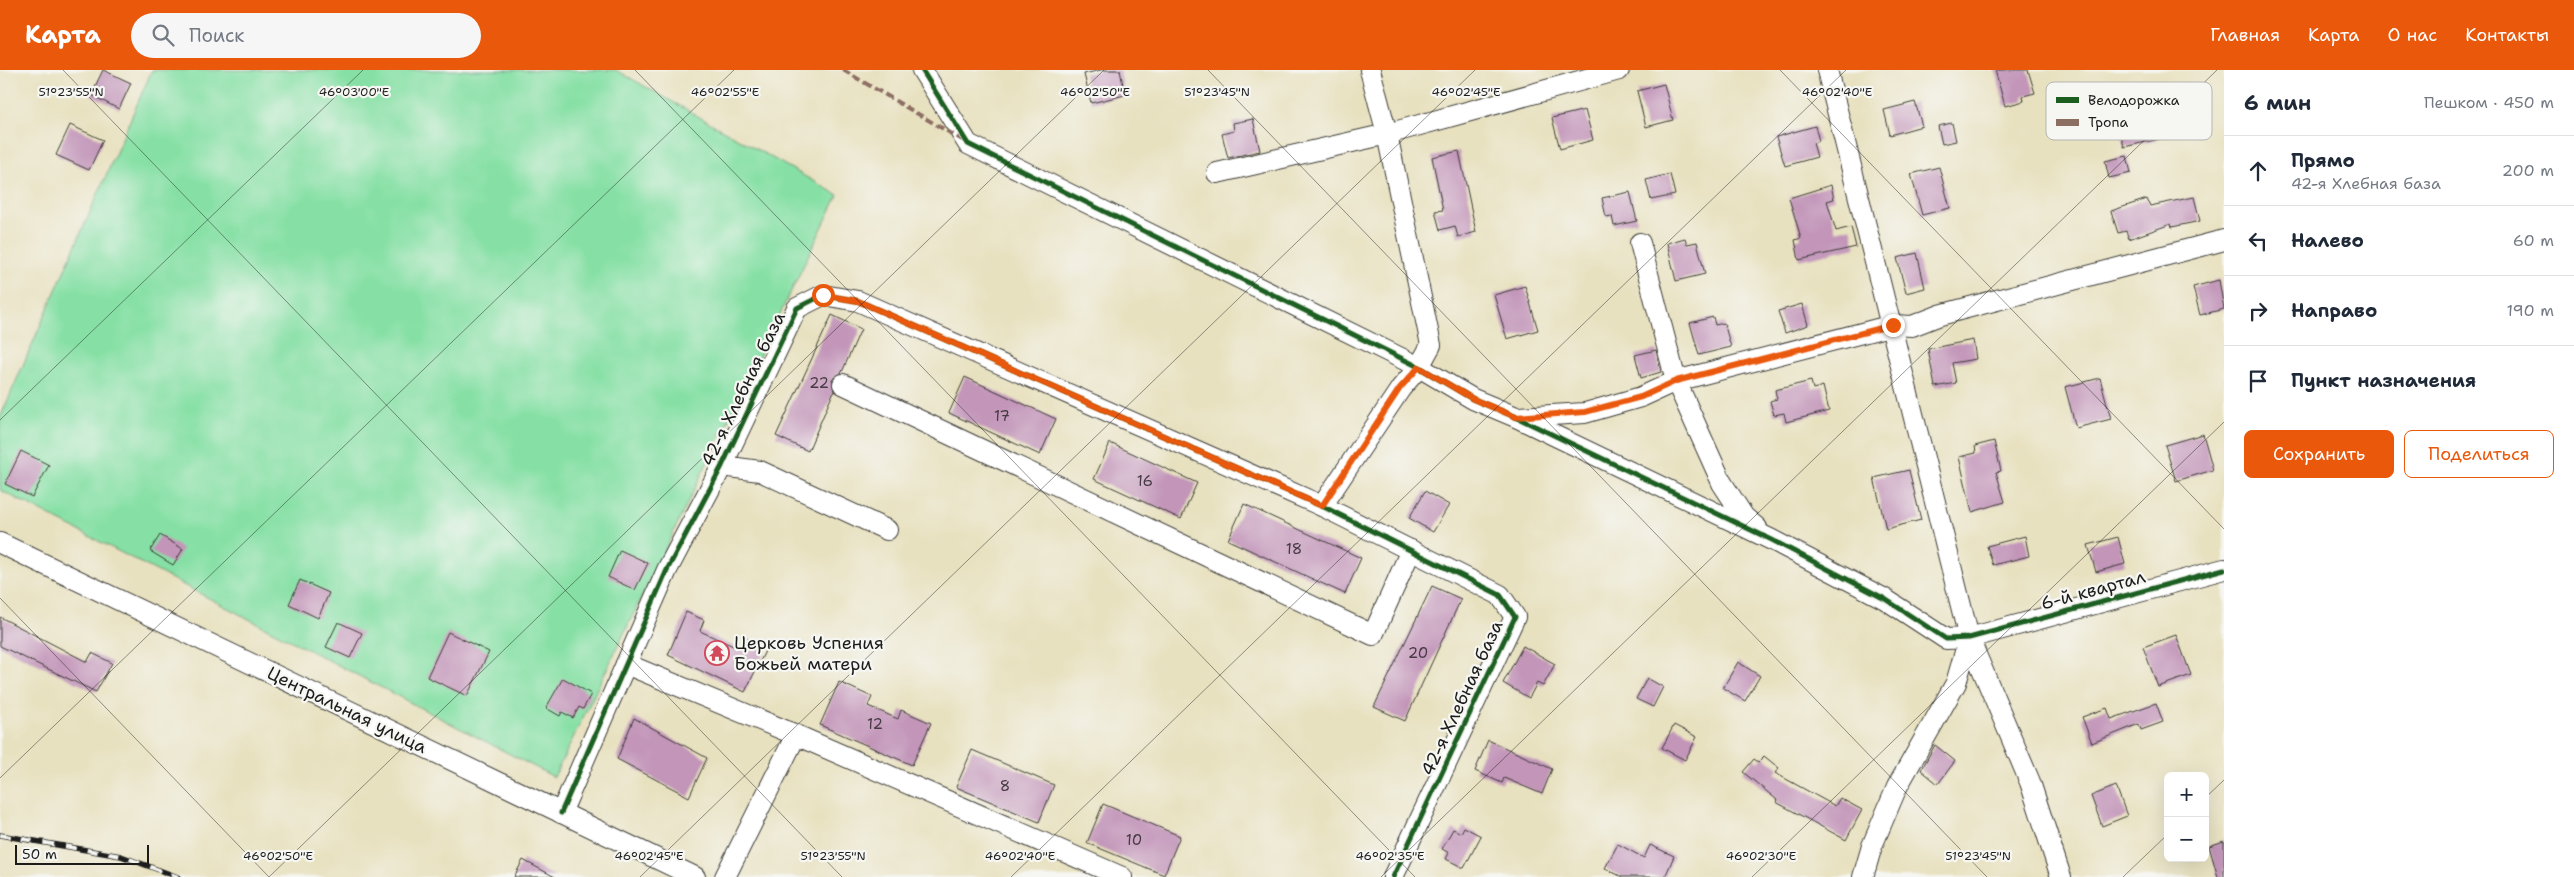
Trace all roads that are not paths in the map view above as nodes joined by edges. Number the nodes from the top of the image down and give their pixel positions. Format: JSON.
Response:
{"nodes":[{"id":1,"x":922,"y":70,"type":"edge"},
{"id":2,"x":1370,"y":70,"type":"edge"},
{"id":3,"x":1619,"y":70,"type":"edge"},
{"id":4,"x":1827,"y":70,"type":"edge"},
{"id":5,"x":1387,"y":134,"type":"junction"},
{"id":6,"x":1217,"y":173,"type":"dead end"},
{"id":7,"x":2224,"y":240,"type":"edge"},
{"id":8,"x":1640,"y":243,"type":"dead end"},
{"id":9,"x":1893,"y":325,"type":"junction"},
{"id":10,"x":1419,"y":367,"type":"junction"},
{"id":11,"x":1676,"y":381,"type":"junction"},
{"id":12,"x":843,"y":384,"type":"dead end"},
{"id":13,"x":1516,"y":417,"type":"junction"},
{"id":14,"x":722,"y":466,"type":"junction"},
{"id":15,"x":1322,"y":506,"type":"junction"},
{"id":16,"x":886,"y":530,"type":"dead end"},
{"id":17,"x":1772,"y":540,"type":"junction"},
{"id":18,"x":0,"y":543,"type":"edge"},
{"id":19,"x":1412,"y":550,"type":"junction"},
{"id":20,"x":2224,"y":570,"type":"edge"},
{"id":21,"x":1969,"y":638,"type":"junction"},
{"id":22,"x":626,"y":664,"type":"junction"},
{"id":23,"x":796,"y":734,"type":"junction"},
{"id":24,"x":561,"y":813,"type":"junction"},
{"id":25,"x":695,"y":877,"type":"edge"},
{"id":26,"x":725,"y":877,"type":"edge"},
{"id":27,"x":1122,"y":877,"type":"edge"},
{"id":28,"x":1393,"y":877,"type":"edge"},
{"id":29,"x":1863,"y":877,"type":"edge"},
{"id":30,"x":2060,"y":877,"type":"edge"}],
"edges":[{"from":1,"to":10,"type":"street"},
{"from":2,"to":5,"type":"street"},
{"from":3,"to":5,"type":"street"},
{"from":4,"to":9,"type":"street"},
{"from":5,"to":6,"type":"street"},
{"from":5,"to":10,"type":"street"},
{"from":7,"to":9,"type":"street"},
{"from":8,"to":11,"type":"street"},
{"from":9,"to":11,"type":"street"},
{"from":9,"to":21,"type":"street"},
{"from":10,"to":13,"type":"street"},
{"from":10,"to":15,"type":"street"},
{"from":11,"to":13,"type":"street"},
{"from":11,"to":17,"type":"street"},
{"from":12,"to":19,"type":"street"},
{"from":13,"to":17,"type":"street"},
{"from":14,"to":15,"type":"street","name":"42-я Хлебная база"},
{"from":14,"to":16,"type":"street"},
{"from":14,"to":22,"type":"street","name":"42-я Хлебная база"},
{"from":15,"to":19,"type":"street","name":"42-я Хлебная база"},
{"from":17,"to":21,"type":"street","name":"6-й квартал"},
{"from":18,"to":24,"type":"street","name":"Центральная улица"},
{"from":19,"to":28,"type":"street","name":"42-я Хлебная база"},
{"from":20,"to":21,"type":"street","name":"6-й квартал"},
{"from":21,"to":29,"type":"street"},
{"from":21,"to":30,"type":"street"},
{"from":22,"to":23,"type":"street"},
{"from":22,"to":24,"type":"street","name":"42-я Хлебная база"},
{"from":23,"to":26,"type":"street"},
{"from":23,"to":27,"type":"street"},
{"from":24,"to":25,"type":"street","name":"Центральная улица"}]}
